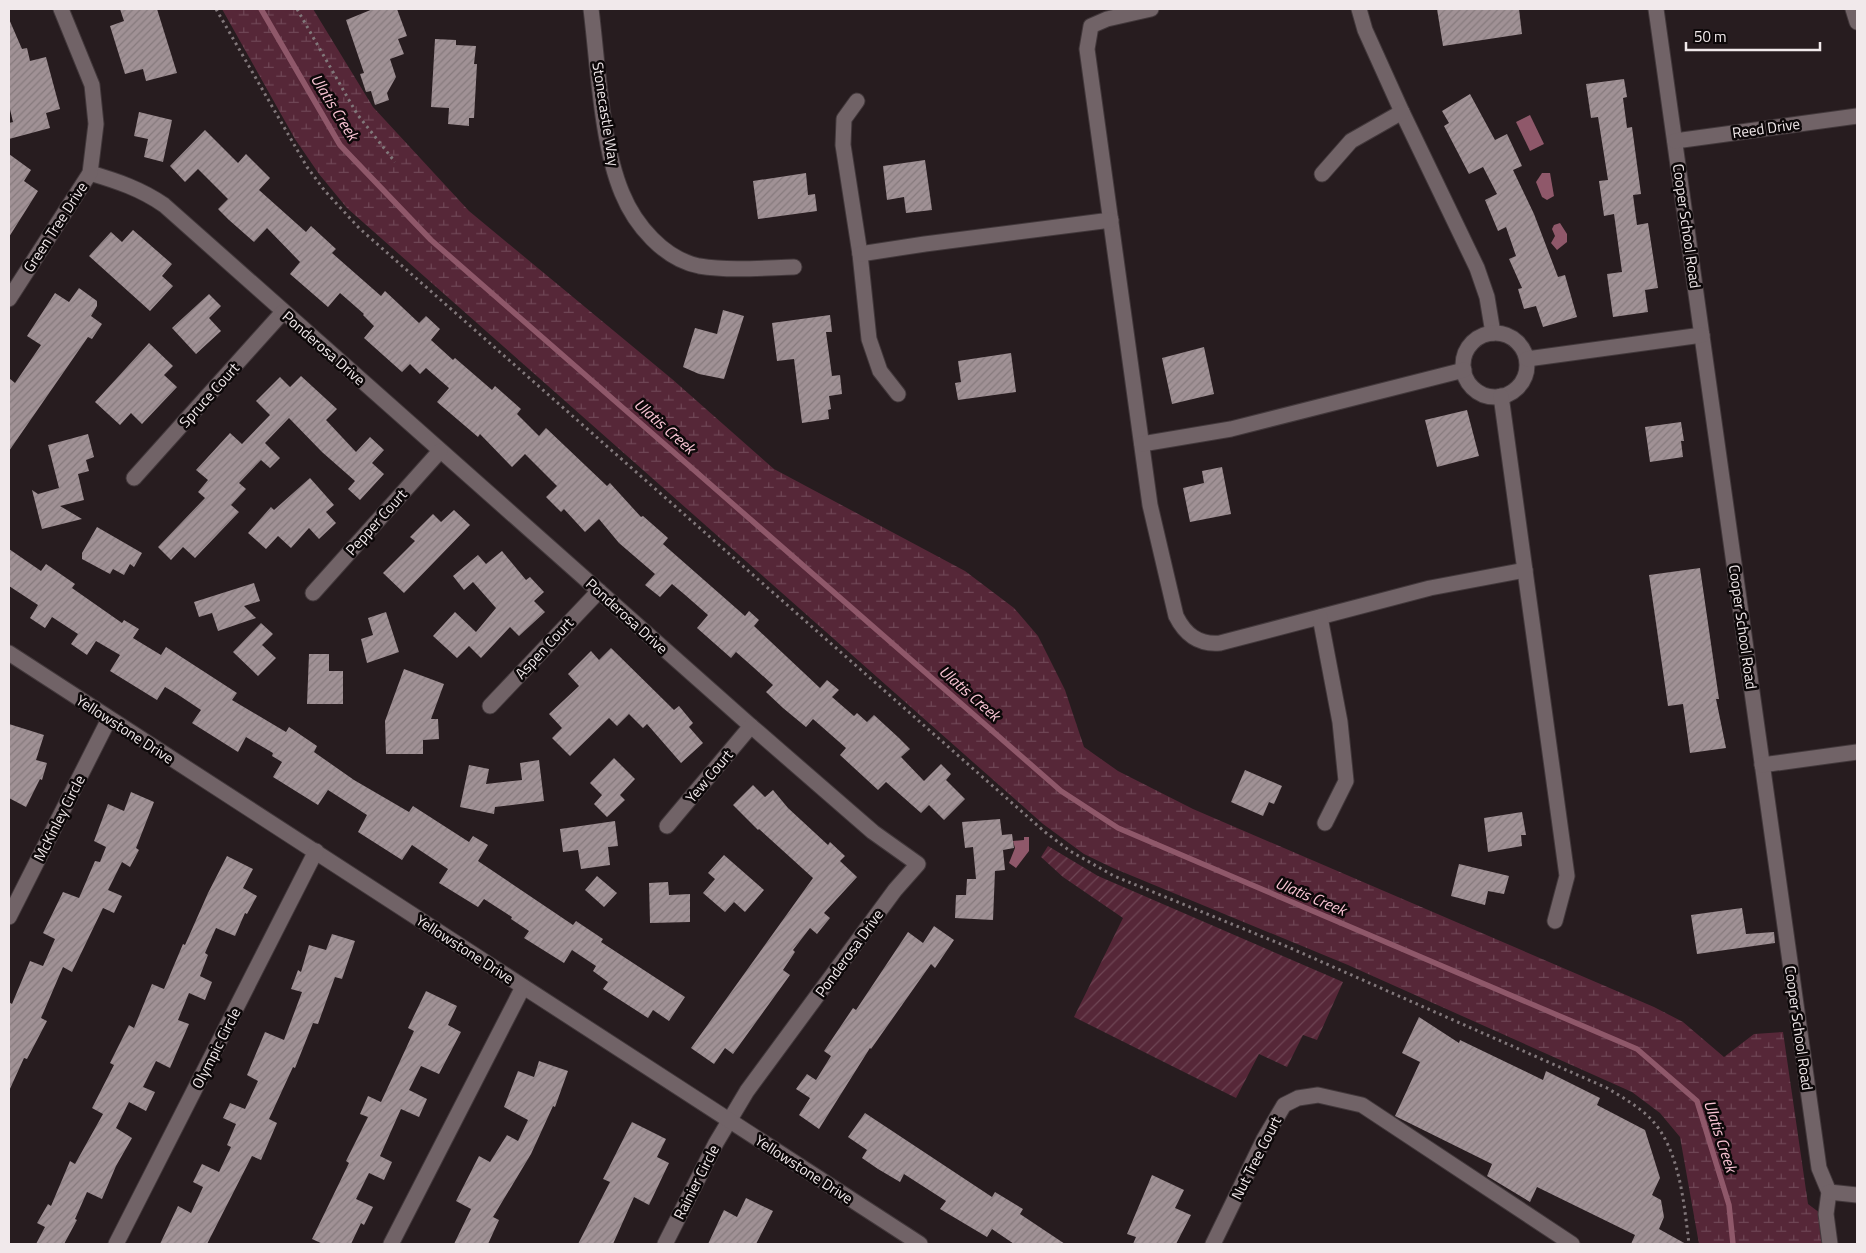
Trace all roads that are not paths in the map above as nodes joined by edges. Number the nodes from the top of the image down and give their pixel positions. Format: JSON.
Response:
{"nodes":[{"id":1,"x":61,"y":9,"type":"edge"},
{"id":2,"x":591,"y":9,"type":"edge"},
{"id":3,"x":1151,"y":9,"type":"edge"},
{"id":4,"x":1359,"y":9,"type":"edge"},
{"id":5,"x":1656,"y":9,"type":"edge"},
{"id":6,"x":1853,"y":9,"type":"edge"},
{"id":7,"x":1857,"y":22,"type":"edge"},
{"id":8,"x":857,"y":101,"type":"dead end"},
{"id":9,"x":1402,"y":112,"type":"junction"},
{"id":10,"x":1857,"y":116,"type":"edge"},
{"id":11,"x":1675,"y":141,"type":"junction"},
{"id":12,"x":90,"y":173,"type":"junction"},
{"id":13,"x":1322,"y":174,"type":"dead end"},
{"id":14,"x":1111,"y":220,"type":"junction"},
{"id":15,"x":860,"y":254,"type":"junction"},
{"id":16,"x":794,"y":267,"type":"dead end"},
{"id":17,"x":9,"y":299,"type":"edge"},
{"id":18,"x":283,"y":312,"type":"junction"},
{"id":19,"x":1493,"y":333,"type":"junction"},
{"id":20,"x":1702,"y":335,"type":"junction"},
{"id":21,"x":1526,"y":358,"type":"junction"},
{"id":22,"x":1464,"y":370,"type":"junction"},
{"id":23,"x":898,"y":394,"type":"dead end"},
{"id":24,"x":1500,"y":396,"type":"junction"},
{"id":25,"x":1142,"y":444,"type":"junction"},
{"id":26,"x":440,"y":451,"type":"junction"},
{"id":27,"x":134,"y":478,"type":"dead end"},
{"id":28,"x":1525,"y":570,"type":"junction"},
{"id":29,"x":599,"y":591,"type":"junction"},
{"id":30,"x":313,"y":593,"type":"dead end"},
{"id":31,"x":1320,"y":617,"type":"junction"},
{"id":32,"x":9,"y":653,"type":"edge"},
{"id":33,"x":490,"y":706,"type":"dead end"},
{"id":34,"x":110,"y":719,"type":"junction"},
{"id":35,"x":751,"y":726,"type":"junction"},
{"id":36,"x":1857,"y":752,"type":"edge"},
{"id":37,"x":1762,"y":765,"type":"junction"},
{"id":38,"x":1325,"y":823,"type":"dead end"},
{"id":39,"x":667,"y":826,"type":"dead end"},
{"id":40,"x":316,"y":851,"type":"junction"},
{"id":41,"x":9,"y":917,"type":"edge"},
{"id":42,"x":1555,"y":921,"type":"dead end"},
{"id":43,"x":523,"y":987,"type":"junction"},
{"id":44,"x":729,"y":1120,"type":"junction"},
{"id":45,"x":1829,"y":1192,"type":"junction"},
{"id":46,"x":1857,"y":1195,"type":"edge"},
{"id":47,"x":116,"y":1244,"type":"edge"},
{"id":48,"x":391,"y":1244,"type":"edge"},
{"id":49,"x":665,"y":1244,"type":"edge"},
{"id":50,"x":920,"y":1244,"type":"edge"},
{"id":51,"x":1214,"y":1244,"type":"edge"},
{"id":52,"x":1572,"y":1244,"type":"edge"},
{"id":53,"x":1830,"y":1244,"type":"edge"}],
"edges":[{"from":1,"to":12,"type":"street","name":"Green Tree Drive"},
{"from":2,"to":16,"type":"street","name":"Stonecastle Way"},
{"from":3,"to":14,"type":"street"},
{"from":4,"to":9,"type":"street"},
{"from":5,"to":11,"type":"street","name":"Cooper School Road"},
{"from":6,"to":7,"type":"street"},
{"from":8,"to":15,"type":"street"},
{"from":9,"to":13,"type":"street"},
{"from":9,"to":19,"type":"street"},
{"from":10,"to":11,"type":"street","name":"Reed Drive"},
{"from":11,"to":20,"type":"street","name":"Cooper School Road"},
{"from":12,"to":17,"type":"street","name":"Green Tree Drive"},
{"from":12,"to":18,"type":"street","name":"Ponderosa Drive"},
{"from":14,"to":15,"type":"street"},
{"from":14,"to":25,"type":"street"},
{"from":15,"to":23,"type":"street"},
{"from":18,"to":26,"type":"street","name":"Ponderosa Drive"},
{"from":18,"to":27,"type":"street","name":"Spruce Court"},
{"from":19,"to":21,"type":"street"},
{"from":19,"to":22,"type":"street"},
{"from":20,"to":21,"type":"street"},
{"from":20,"to":37,"type":"street","name":"Cooper School Road"},
{"from":21,"to":24,"type":"street"},
{"from":22,"to":24,"type":"street"},
{"from":22,"to":25,"type":"street"},
{"from":24,"to":28,"type":"street"},
{"from":25,"to":31,"type":"street"},
{"from":26,"to":29,"type":"street","name":"Ponderosa Drive"},
{"from":26,"to":30,"type":"street","name":"Pepper Court"},
{"from":28,"to":31,"type":"street"},
{"from":28,"to":42,"type":"street"},
{"from":29,"to":33,"type":"street","name":"Aspen Court"},
{"from":29,"to":35,"type":"street","name":"Ponderosa Drive"},
{"from":31,"to":38,"type":"street"},
{"from":32,"to":34,"type":"street","name":"Yellowstone Drive"},
{"from":34,"to":40,"type":"street","name":"Yellowstone Drive"},
{"from":34,"to":41,"type":"street","name":"McKinley Circle"},
{"from":35,"to":39,"type":"street","name":"Yew Court"},
{"from":35,"to":44,"type":"street","name":"Ponderosa Drive"},
{"from":36,"to":37,"type":"street"},
{"from":37,"to":45,"type":"street","name":"Cooper School Road"},
{"from":40,"to":43,"type":"street","name":"Yellowstone Drive"},
{"from":40,"to":47,"type":"street","name":"Olympic Circle"},
{"from":43,"to":44,"type":"street","name":"Yellowstone Drive"},
{"from":43,"to":48,"type":"street"},
{"from":44,"to":49,"type":"street","name":"Rainier Circle"},
{"from":44,"to":50,"type":"street","name":"Yellowstone Drive"},
{"from":45,"to":46,"type":"street"},
{"from":45,"to":53,"type":"street","name":"Cooper School Road"},
{"from":51,"to":52,"type":"street","name":"Nut Tree Court"}]}
